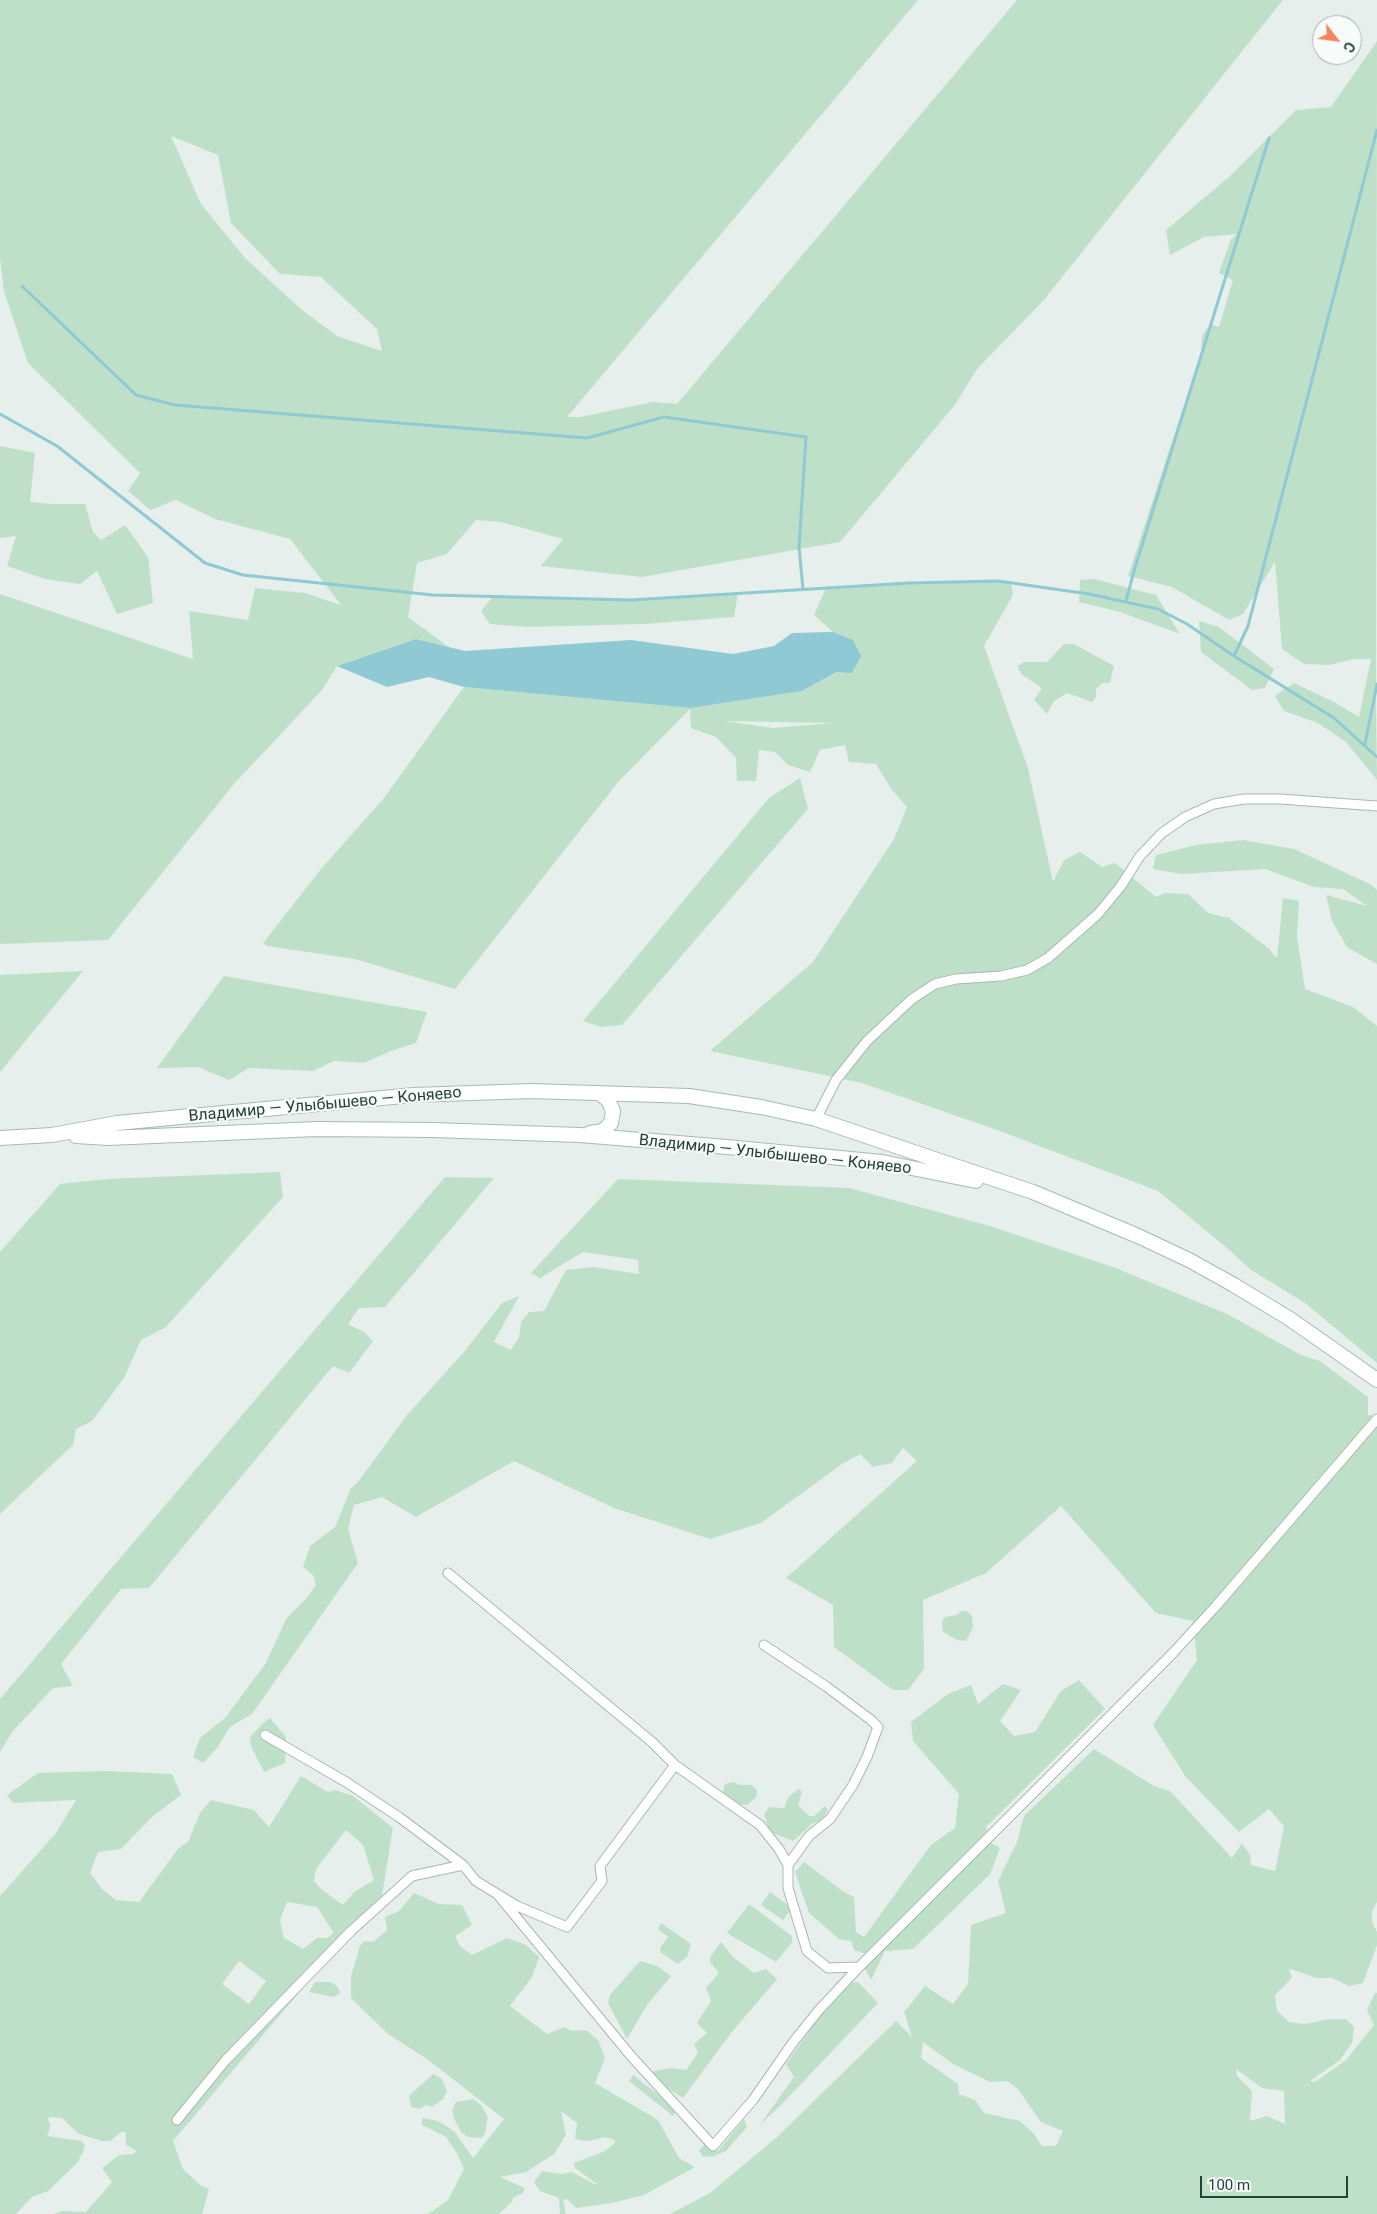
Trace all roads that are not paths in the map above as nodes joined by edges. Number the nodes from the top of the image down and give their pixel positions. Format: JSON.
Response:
{"nodes":[{"id":1,"x":1377,"y":806,"type":"edge"},
{"id":2,"x":600,"y":1093,"type":"junction"},
{"id":3,"x":816,"y":1118,"type":"junction"},
{"id":4,"x":52,"y":1135,"type":"junction"},
{"id":5,"x":580,"y":1136,"type":"junction"},
{"id":6,"x":0,"y":1138,"type":"edge"},
{"id":7,"x":1084,"y":1215,"type":"junction"},
{"id":8,"x":1377,"y":1380,"type":"edge"},
{"id":9,"x":1377,"y":1419,"type":"edge"},
{"id":10,"x":448,"y":1573,"type":"dead end"},
{"id":11,"x":764,"y":1645,"type":"dead end"},
{"id":12,"x":265,"y":1735,"type":"dead end"},
{"id":13,"x":675,"y":1765,"type":"junction"},
{"id":14,"x":463,"y":1865,"type":"junction"},
{"id":15,"x":788,"y":1865,"type":"junction"},
{"id":16,"x":498,"y":1895,"type":"junction"},
{"id":17,"x":859,"y":1967,"type":"junction"},
{"id":18,"x":178,"y":2120,"type":"dead end"}],
"edges":[{"from":1,"to":3,"type":"street"},
{"from":2,"to":3,"type":"main road","name":"Владимир — Улыбышево — Коняево"},
{"from":2,"to":4,"type":"main road","name":"Владимир — Улыбышево — Коняево"},
{"from":2,"to":5,"type":"main road","name":"Владимир — Улыбышево — Коняево"},
{"from":3,"to":7,"type":"main road","name":"Владимир — Улыбышево — Коняево"},
{"from":4,"to":5,"type":"main road","name":"Владимир — Улыбышево — Коняево"},
{"from":4,"to":6,"type":"main road","name":"Владимир — Улыбышево — Коняево"},
{"from":5,"to":7,"type":"main road","name":"Владимир — Улыбышево — Коняево"},
{"from":7,"to":8,"type":"main road","name":"Владимир — Улыбышево — Коняево"},
{"from":9,"to":17,"type":"street"},
{"from":10,"to":13,"type":"street"},
{"from":11,"to":15,"type":"street"},
{"from":12,"to":14,"type":"street"},
{"from":13,"to":15,"type":"street"},
{"from":13,"to":16,"type":"street"},
{"from":14,"to":16,"type":"street"},
{"from":14,"to":18,"type":"street"},
{"from":15,"to":17,"type":"street"},
{"from":16,"to":17,"type":"street"}]}
